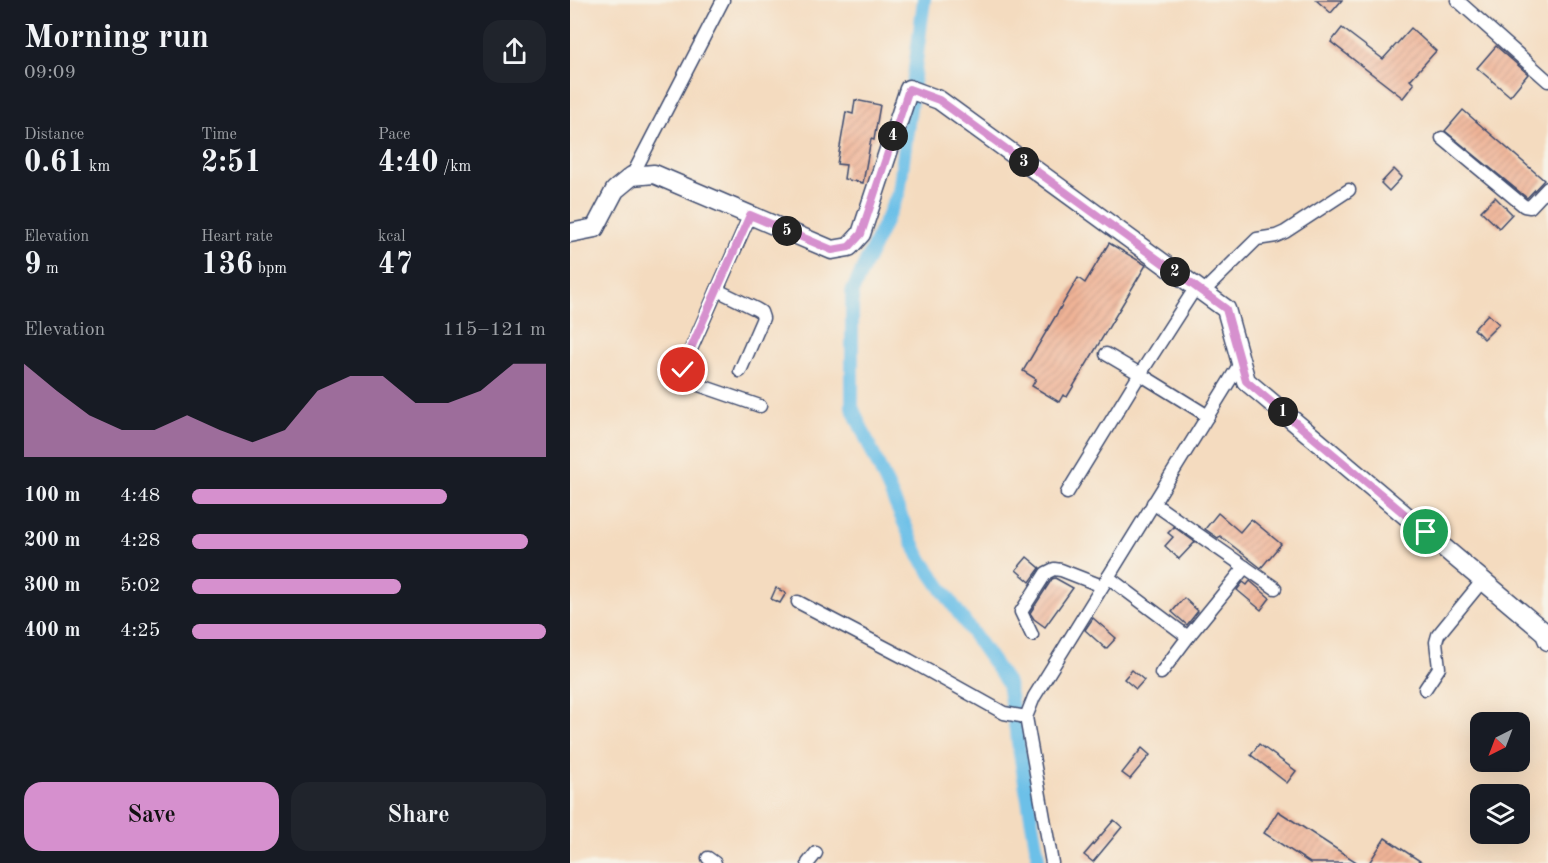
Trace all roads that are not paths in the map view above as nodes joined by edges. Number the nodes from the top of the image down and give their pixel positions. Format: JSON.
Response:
{"nodes":[{"id":1,"x":723,"y":0,"type":"edge"},
{"id":2,"x":1456,"y":0,"type":"edge"},
{"id":3,"x":1548,"y":81,"type":"edge"},
{"id":4,"x":1442,"y":138,"type":"dead end"},
{"id":5,"x":632,"y":176,"type":"junction"},
{"id":6,"x":1548,"y":188,"type":"edge"},
{"id":7,"x":1349,"y":190,"type":"dead end"},
{"id":8,"x":750,"y":215,"type":"junction"},
{"id":9,"x":570,"y":233,"type":"edge"},
{"id":10,"x":717,"y":290,"type":"junction"},
{"id":11,"x":1199,"y":290,"type":"junction"},
{"id":12,"x":1106,"y":354,"type":"dead end"},
{"id":13,"x":1241,"y":362,"type":"junction"},
{"id":14,"x":740,"y":370,"type":"dead end"},
{"id":15,"x":1140,"y":374,"type":"junction"},
{"id":16,"x":760,"y":406,"type":"dead end"},
{"id":17,"x":1208,"y":416,"type":"junction"},
{"id":18,"x":1067,"y":493,"type":"dead end"},
{"id":19,"x":1153,"y":503,"type":"junction"},
{"id":20,"x":1245,"y":567,"type":"junction"},
{"id":21,"x":1483,"y":580,"type":"junction"},
{"id":22,"x":1105,"y":581,"type":"junction"},
{"id":23,"x":1275,"y":588,"type":"dead end"},
{"id":24,"x":798,"y":602,"type":"dead end"},
{"id":25,"x":1032,"y":635,"type":"dead end"},
{"id":26,"x":1188,"y":637,"type":"junction"},
{"id":27,"x":1548,"y":641,"type":"edge"},
{"id":28,"x":1161,"y":673,"type":"dead end"},
{"id":29,"x":1425,"y":689,"type":"dead end"},
{"id":30,"x":1025,"y":716,"type":"junction"},
{"id":31,"x":816,"y":853,"type":"dead end"},
{"id":32,"x":808,"y":863,"type":"edge"},
{"id":33,"x":1052,"y":863,"type":"edge"}],
"edges":[{"from":1,"to":5,"type":"street"},
{"from":2,"to":3,"type":"street"},
{"from":4,"to":6,"type":"street"},
{"from":5,"to":8,"type":"street"},
{"from":5,"to":9,"type":"street"},
{"from":7,"to":11,"type":"street"},
{"from":8,"to":10,"type":"street"},
{"from":8,"to":11,"type":"street"},
{"from":10,"to":14,"type":"street"},
{"from":10,"to":16,"type":"street"},
{"from":11,"to":13,"type":"street"},
{"from":11,"to":15,"type":"street"},
{"from":12,"to":15,"type":"street"},
{"from":13,"to":17,"type":"street"},
{"from":13,"to":21,"type":"street"},
{"from":15,"to":17,"type":"street"},
{"from":15,"to":18,"type":"street"},
{"from":17,"to":19,"type":"street"},
{"from":19,"to":20,"type":"street"},
{"from":19,"to":22,"type":"street"},
{"from":20,"to":23,"type":"street"},
{"from":20,"to":26,"type":"street"},
{"from":21,"to":27,"type":"street"},
{"from":21,"to":29,"type":"street"},
{"from":22,"to":25,"type":"street"},
{"from":22,"to":26,"type":"street"},
{"from":22,"to":30,"type":"street"},
{"from":24,"to":30,"type":"street"},
{"from":26,"to":28,"type":"street"},
{"from":30,"to":33,"type":"street"},
{"from":31,"to":32,"type":"street"}]}
